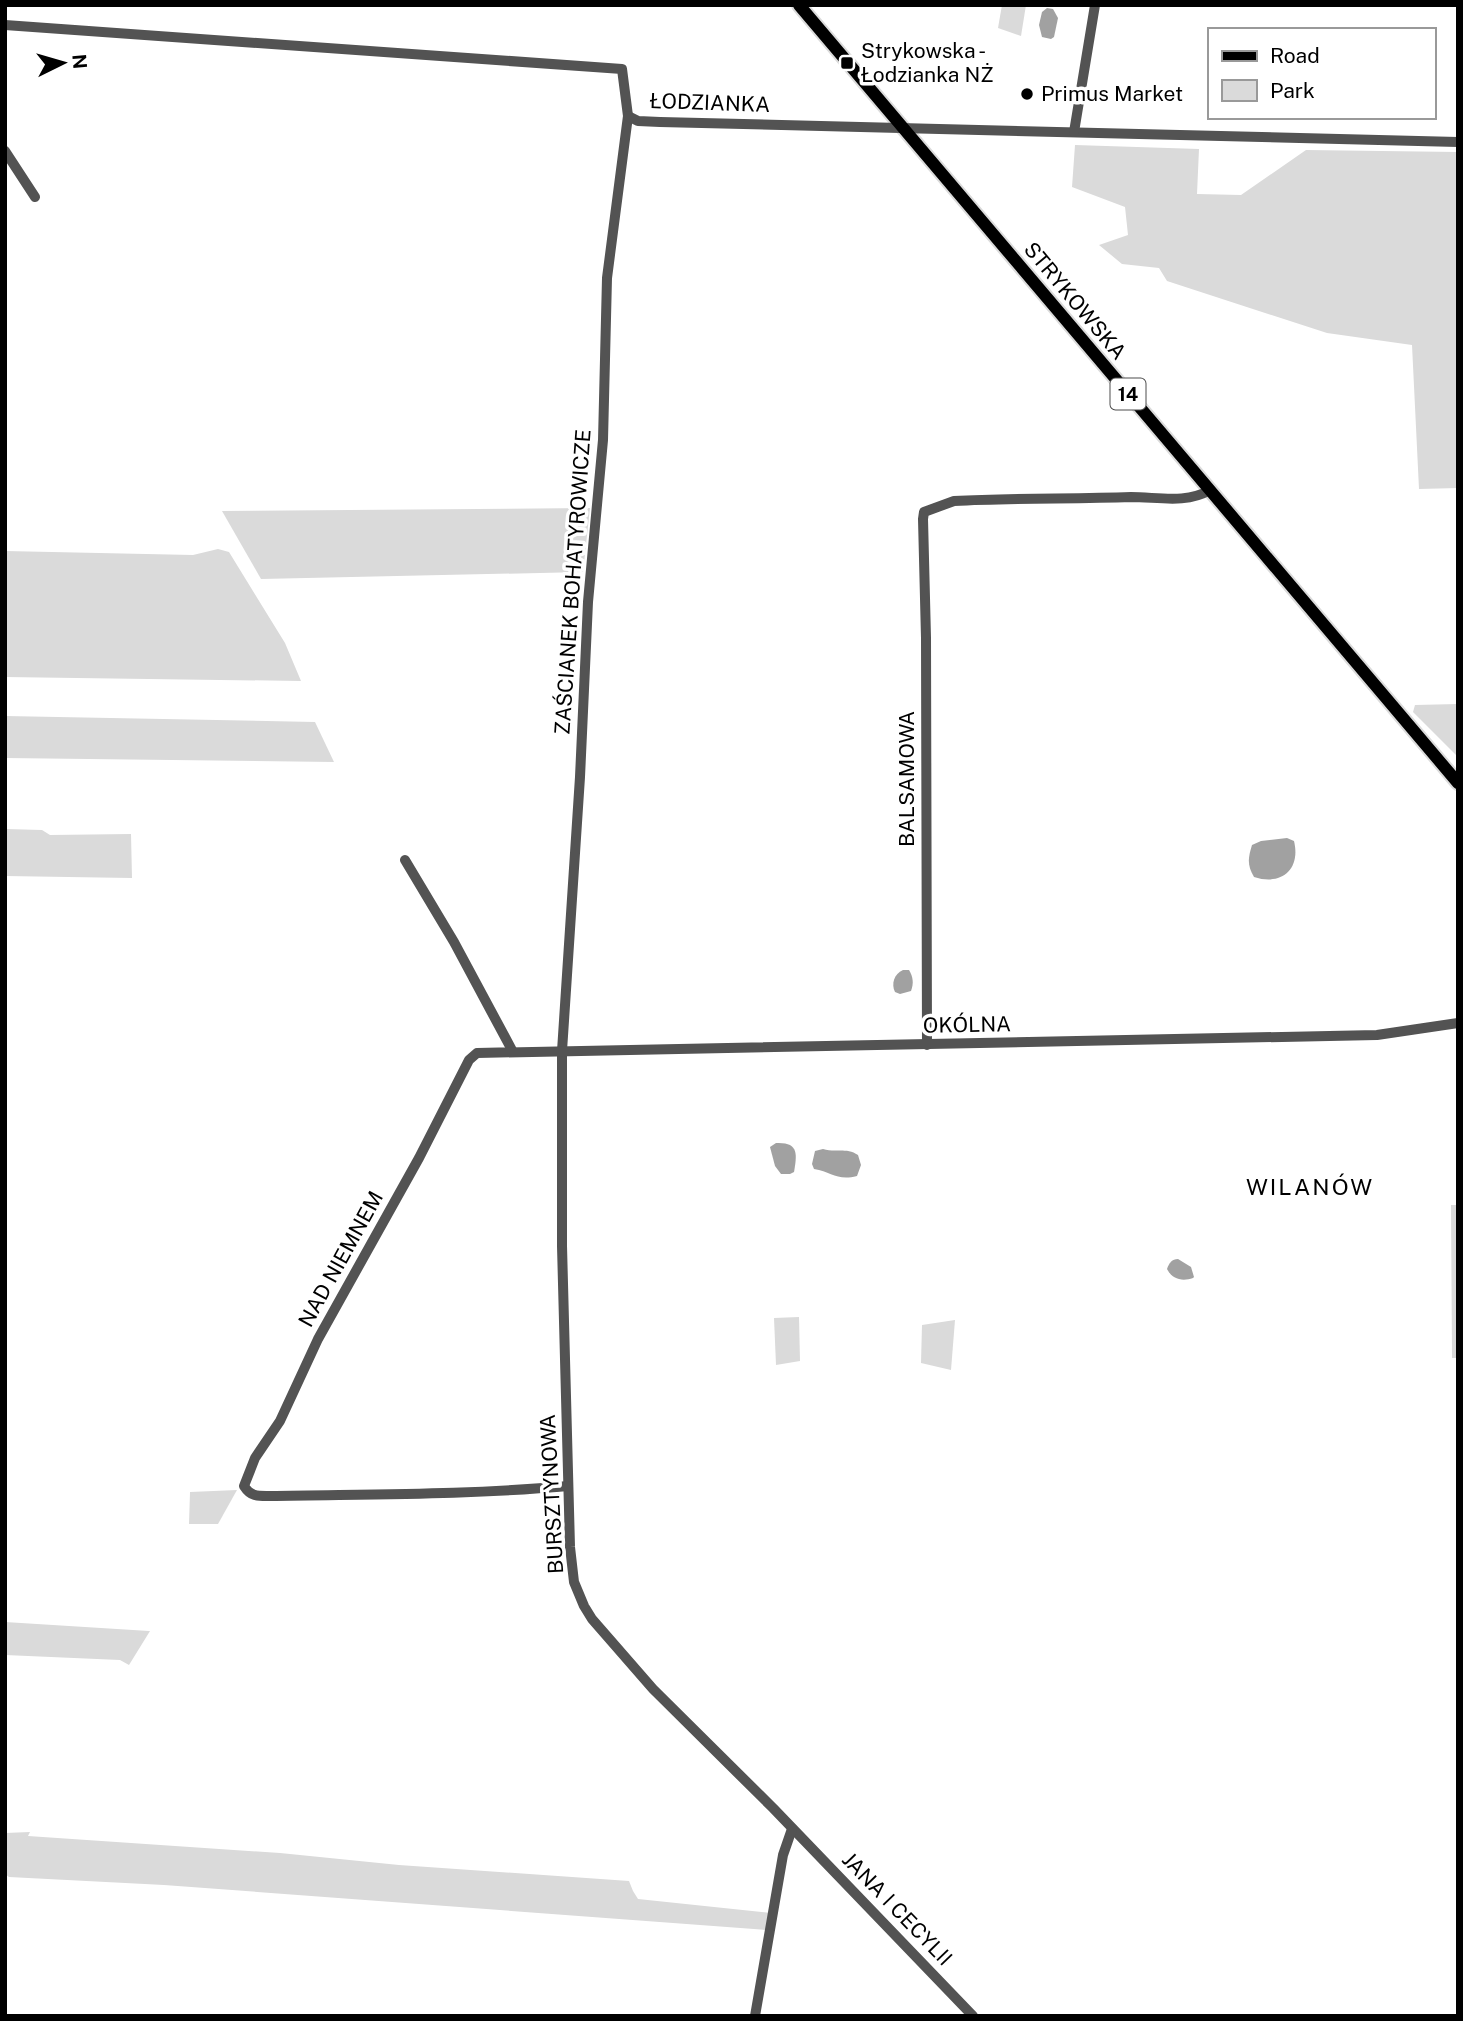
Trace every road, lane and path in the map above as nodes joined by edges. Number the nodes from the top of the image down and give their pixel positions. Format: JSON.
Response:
{"nodes":[{"id":1,"x":799,"y":5,"type":"edge"},
{"id":2,"x":1095,"y":5,"type":"edge"},
{"id":3,"x":5,"y":25,"type":"edge"},
{"id":4,"x":628,"y":116,"type":"junction"},
{"id":5,"x":902,"y":127,"type":"junction"},
{"id":6,"x":1074,"y":132,"type":"junction"},
{"id":7,"x":1458,"y":142,"type":"edge"},
{"id":8,"x":5,"y":151,"type":"edge"},
{"id":9,"x":35,"y":197,"type":"dead end"},
{"id":10,"x":1210,"y":491,"type":"junction"},
{"id":11,"x":1458,"y":783,"type":"edge"},
{"id":12,"x":405,"y":860,"type":"dead end"},
{"id":13,"x":1458,"y":1023,"type":"edge"},
{"id":14,"x":927,"y":1045,"type":"junction"},
{"id":15,"x":562,"y":1051,"type":"junction"},
{"id":16,"x":513,"y":1052,"type":"junction"},
{"id":17,"x":477,"y":1053,"type":"joint"},
{"id":18,"x":568,"y":1486,"type":"junction"},
{"id":19,"x":792,"y":1829,"type":"junction"},
{"id":20,"x":755,"y":2016,"type":"edge"},
{"id":21,"x":973,"y":2016,"type":"edge"}],
"edges":[{"from":1,"to":5,"type":"main road","name":"STRYKOWSKA","number":"14"},
{"from":2,"to":6,"type":"street"},
{"from":3,"to":4,"type":"street","name":"ŁODZIANKA"},
{"from":4,"to":5,"type":"street","name":"ŁODZIANKA"},
{"from":4,"to":15,"type":"street","name":"ZAŚCIANEK BOHATYROWICZE"},
{"from":5,"to":6,"type":"street","name":"ŁODZIANKA"},
{"from":5,"to":10,"type":"main road","name":"STRYKOWSKA","number":"14"},
{"from":6,"to":7,"type":"street","name":"ŁODZIANKA"},
{"from":8,"to":9,"type":"street"},
{"from":10,"to":11,"type":"main road","name":"STRYKOWSKA","number":"14"},
{"from":10,"to":14,"type":"street","name":"BALSAMOWA"},
{"from":12,"to":16,"type":"street"},
{"from":13,"to":14,"type":"street","name":"OKÓLNA"},
{"from":14,"to":15,"type":"street","name":"OKÓLNA"},
{"from":15,"to":16,"type":"street","name":"OKÓLNA"},
{"from":15,"to":18,"type":"street","name":"BURSZTYNOWA"},
{"from":16,"to":17,"type":"street","name":"OKÓLNA"},
{"from":17,"to":18,"type":"street","name":"NAD NIEMNEM"},
{"from":18,"to":19,"type":"street","name":"BURSZTYNOWA"},
{"from":19,"to":20,"type":"street"},
{"from":19,"to":21,"type":"street","name":"JANA I CECYLII"}]}
